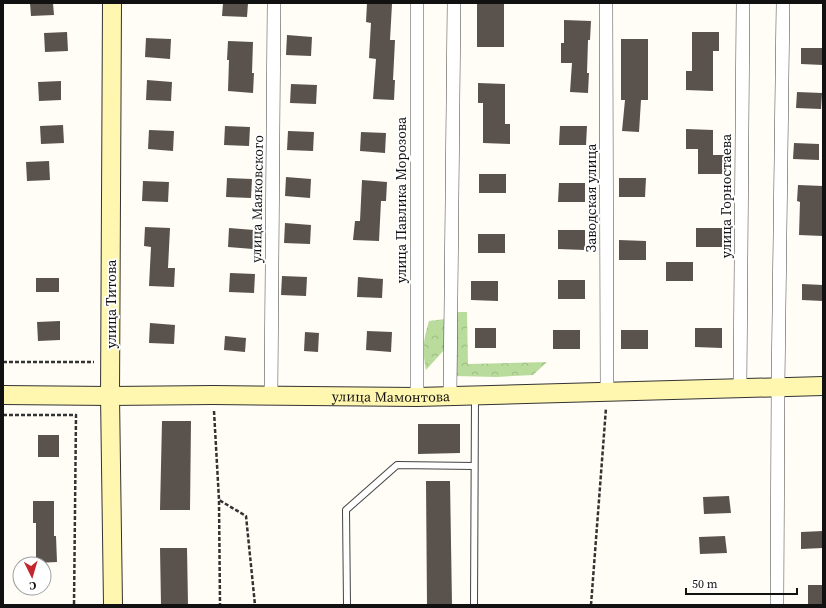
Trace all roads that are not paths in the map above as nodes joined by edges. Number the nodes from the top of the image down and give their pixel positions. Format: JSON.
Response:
{"nodes":[{"id":1,"x":112,"y":3,"type":"edge"},
{"id":2,"x":274,"y":3,"type":"edge"},
{"id":3,"x":417,"y":3,"type":"edge"},
{"id":4,"x":454,"y":3,"type":"edge"},
{"id":5,"x":606,"y":3,"type":"edge"},
{"id":6,"x":743,"y":3,"type":"edge"},
{"id":7,"x":783,"y":3,"type":"edge"},
{"id":8,"x":823,"y":386,"type":"edge"},
{"id":9,"x":778,"y":387,"type":"junction"},
{"id":10,"x":740,"y":388,"type":"junction"},
{"id":11,"x":607,"y":392,"type":"junction"},
{"id":12,"x":3,"y":395,"type":"edge"},
{"id":13,"x":110,"y":396,"type":"junction"},
{"id":14,"x":271,"y":396,"type":"junction"},
{"id":15,"x":450,"y":396,"type":"junction"},
{"id":16,"x":475,"y":396,"type":"junction"},
{"id":17,"x":417,"y":397,"type":"junction"},
{"id":18,"x":474,"y":466,"type":"junction"},
{"id":19,"x":113,"y":605,"type":"edge"},
{"id":20,"x":347,"y":605,"type":"edge"},
{"id":21,"x":474,"y":605,"type":"edge"},
{"id":22,"x":777,"y":605,"type":"edge"}],
"edges":[{"from":1,"to":13,"type":"main road","name":"улица Титова"},
{"from":2,"to":14,"type":"street","name":"улица Маяковского"},
{"from":3,"to":17,"type":"street","name":"улица Павлика Морозова"},
{"from":4,"to":15,"type":"street"},
{"from":5,"to":11,"type":"street","name":"Заводская улица"},
{"from":6,"to":10,"type":"street","name":"улица Горностаева"},
{"from":7,"to":9,"type":"street"},
{"from":8,"to":9,"type":"main road","name":"улица Мамонтова"},
{"from":9,"to":10,"type":"main road","name":"улица Мамонтова"},
{"from":9,"to":22,"type":"street"},
{"from":10,"to":11,"type":"main road","name":"улица Мамонтова"},
{"from":11,"to":16,"type":"main road","name":"улица Мамонтова"},
{"from":12,"to":13,"type":"main road","name":"улица Мамонтова"},
{"from":13,"to":14,"type":"main road","name":"улица Мамонтова"},
{"from":13,"to":19,"type":"main road","name":"улица Титова"},
{"from":14,"to":17,"type":"main road","name":"улица Мамонтова"},
{"from":15,"to":16,"type":"main road","name":"улица Мамонтова"},
{"from":15,"to":17,"type":"main road","name":"улица Мамонтова"},
{"from":16,"to":18,"type":"lane"},
{"from":18,"to":20,"type":"lane"},
{"from":18,"to":21,"type":"lane"}]}
